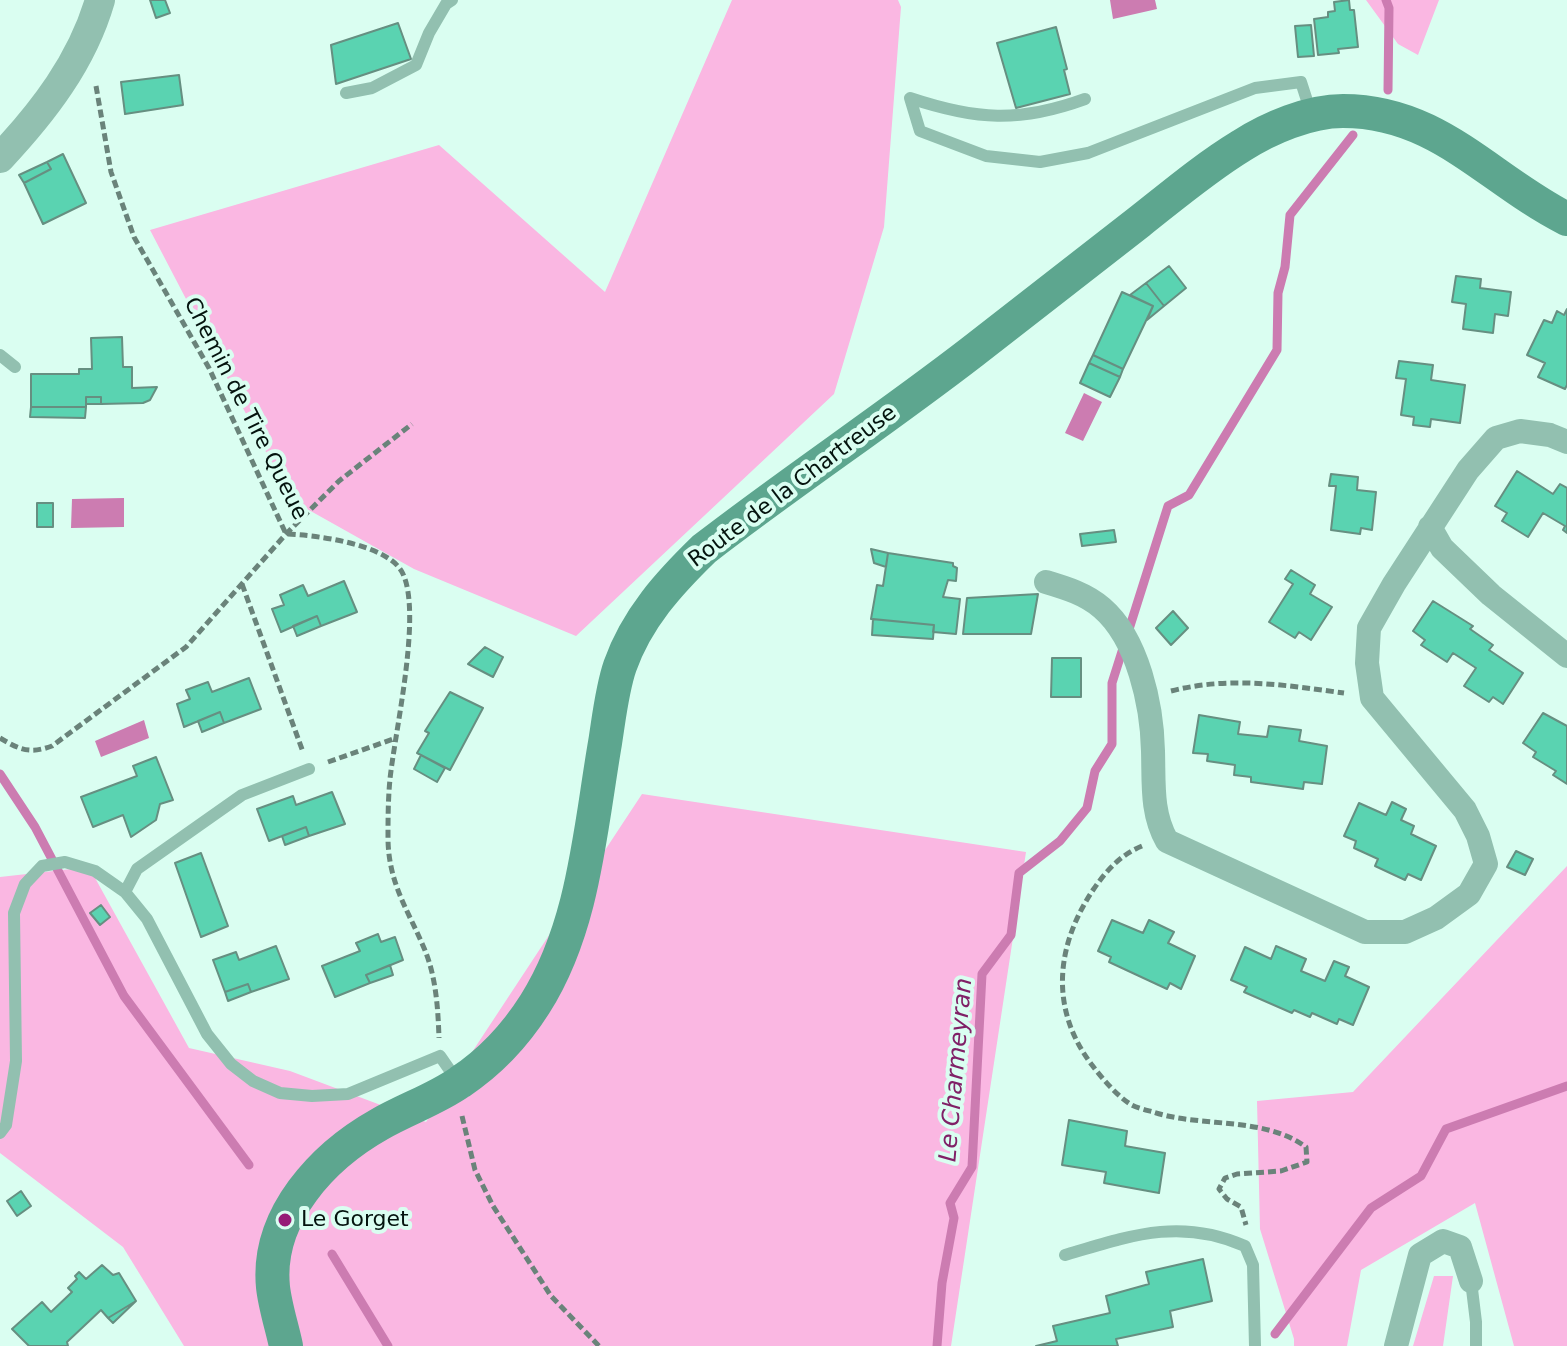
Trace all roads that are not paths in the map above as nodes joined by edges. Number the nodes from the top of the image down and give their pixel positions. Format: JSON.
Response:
{"nodes":[{"id":1,"x":100,"y":0,"type":"edge"},
{"id":2,"x":452,"y":0,"type":"edge"},
{"id":3,"x":346,"y":93,"type":"dead end"},
{"id":4,"x":1085,"y":99,"type":"dead end"},
{"id":5,"x":1312,"y":116,"type":"junction"},
{"id":6,"x":0,"y":158,"type":"edge"},
{"id":7,"x":1567,"y":219,"type":"edge"},
{"id":8,"x":0,"y":355,"type":"edge"},
{"id":9,"x":15,"y":367,"type":"dead end"},
{"id":10,"x":1567,"y":442,"type":"edge"},
{"id":11,"x":1430,"y":527,"type":"junction"},
{"id":12,"x":1046,"y":582,"type":"dead end"},
{"id":13,"x":1567,"y":656,"type":"edge"},
{"id":14,"x":309,"y":769,"type":"road end"},
{"id":15,"x":125,"y":892,"type":"junction"},
{"id":16,"x":451,"y":1082,"type":"junction"},
{"id":17,"x":0,"y":1133,"type":"edge"},
{"id":18,"x":1065,"y":1255,"type":"dead end"},
{"id":19,"x":1471,"y":1281,"type":"joint"},
{"id":20,"x":286,"y":1346,"type":"edge"},
{"id":21,"x":1255,"y":1346,"type":"edge"},
{"id":22,"x":1396,"y":1346,"type":"edge"},
{"id":23,"x":1476,"y":1346,"type":"edge"}],
"edges":[{"from":1,"to":6,"type":"street"},
{"from":2,"to":3,"type":"lane"},
{"from":4,"to":5,"type":"lane"},
{"from":5,"to":7,"type":"main road","name":"Route de la Chartreuse"},
{"from":5,"to":16,"type":"main road","name":"Route de la Chartreuse"},
{"from":8,"to":9,"type":"lane"},
{"from":10,"to":11,"type":"street"},
{"from":11,"to":12,"type":"street"},
{"from":11,"to":13,"type":"street"},
{"from":14,"to":15,"type":"lane"},
{"from":15,"to":16,"type":"lane"},
{"from":15,"to":17,"type":"lane"},
{"from":16,"to":20,"type":"main road","name":"Route de la Chartreuse"},
{"from":18,"to":21,"type":"lane"},
{"from":19,"to":22,"type":"street"},
{"from":19,"to":23,"type":"lane"}]}
